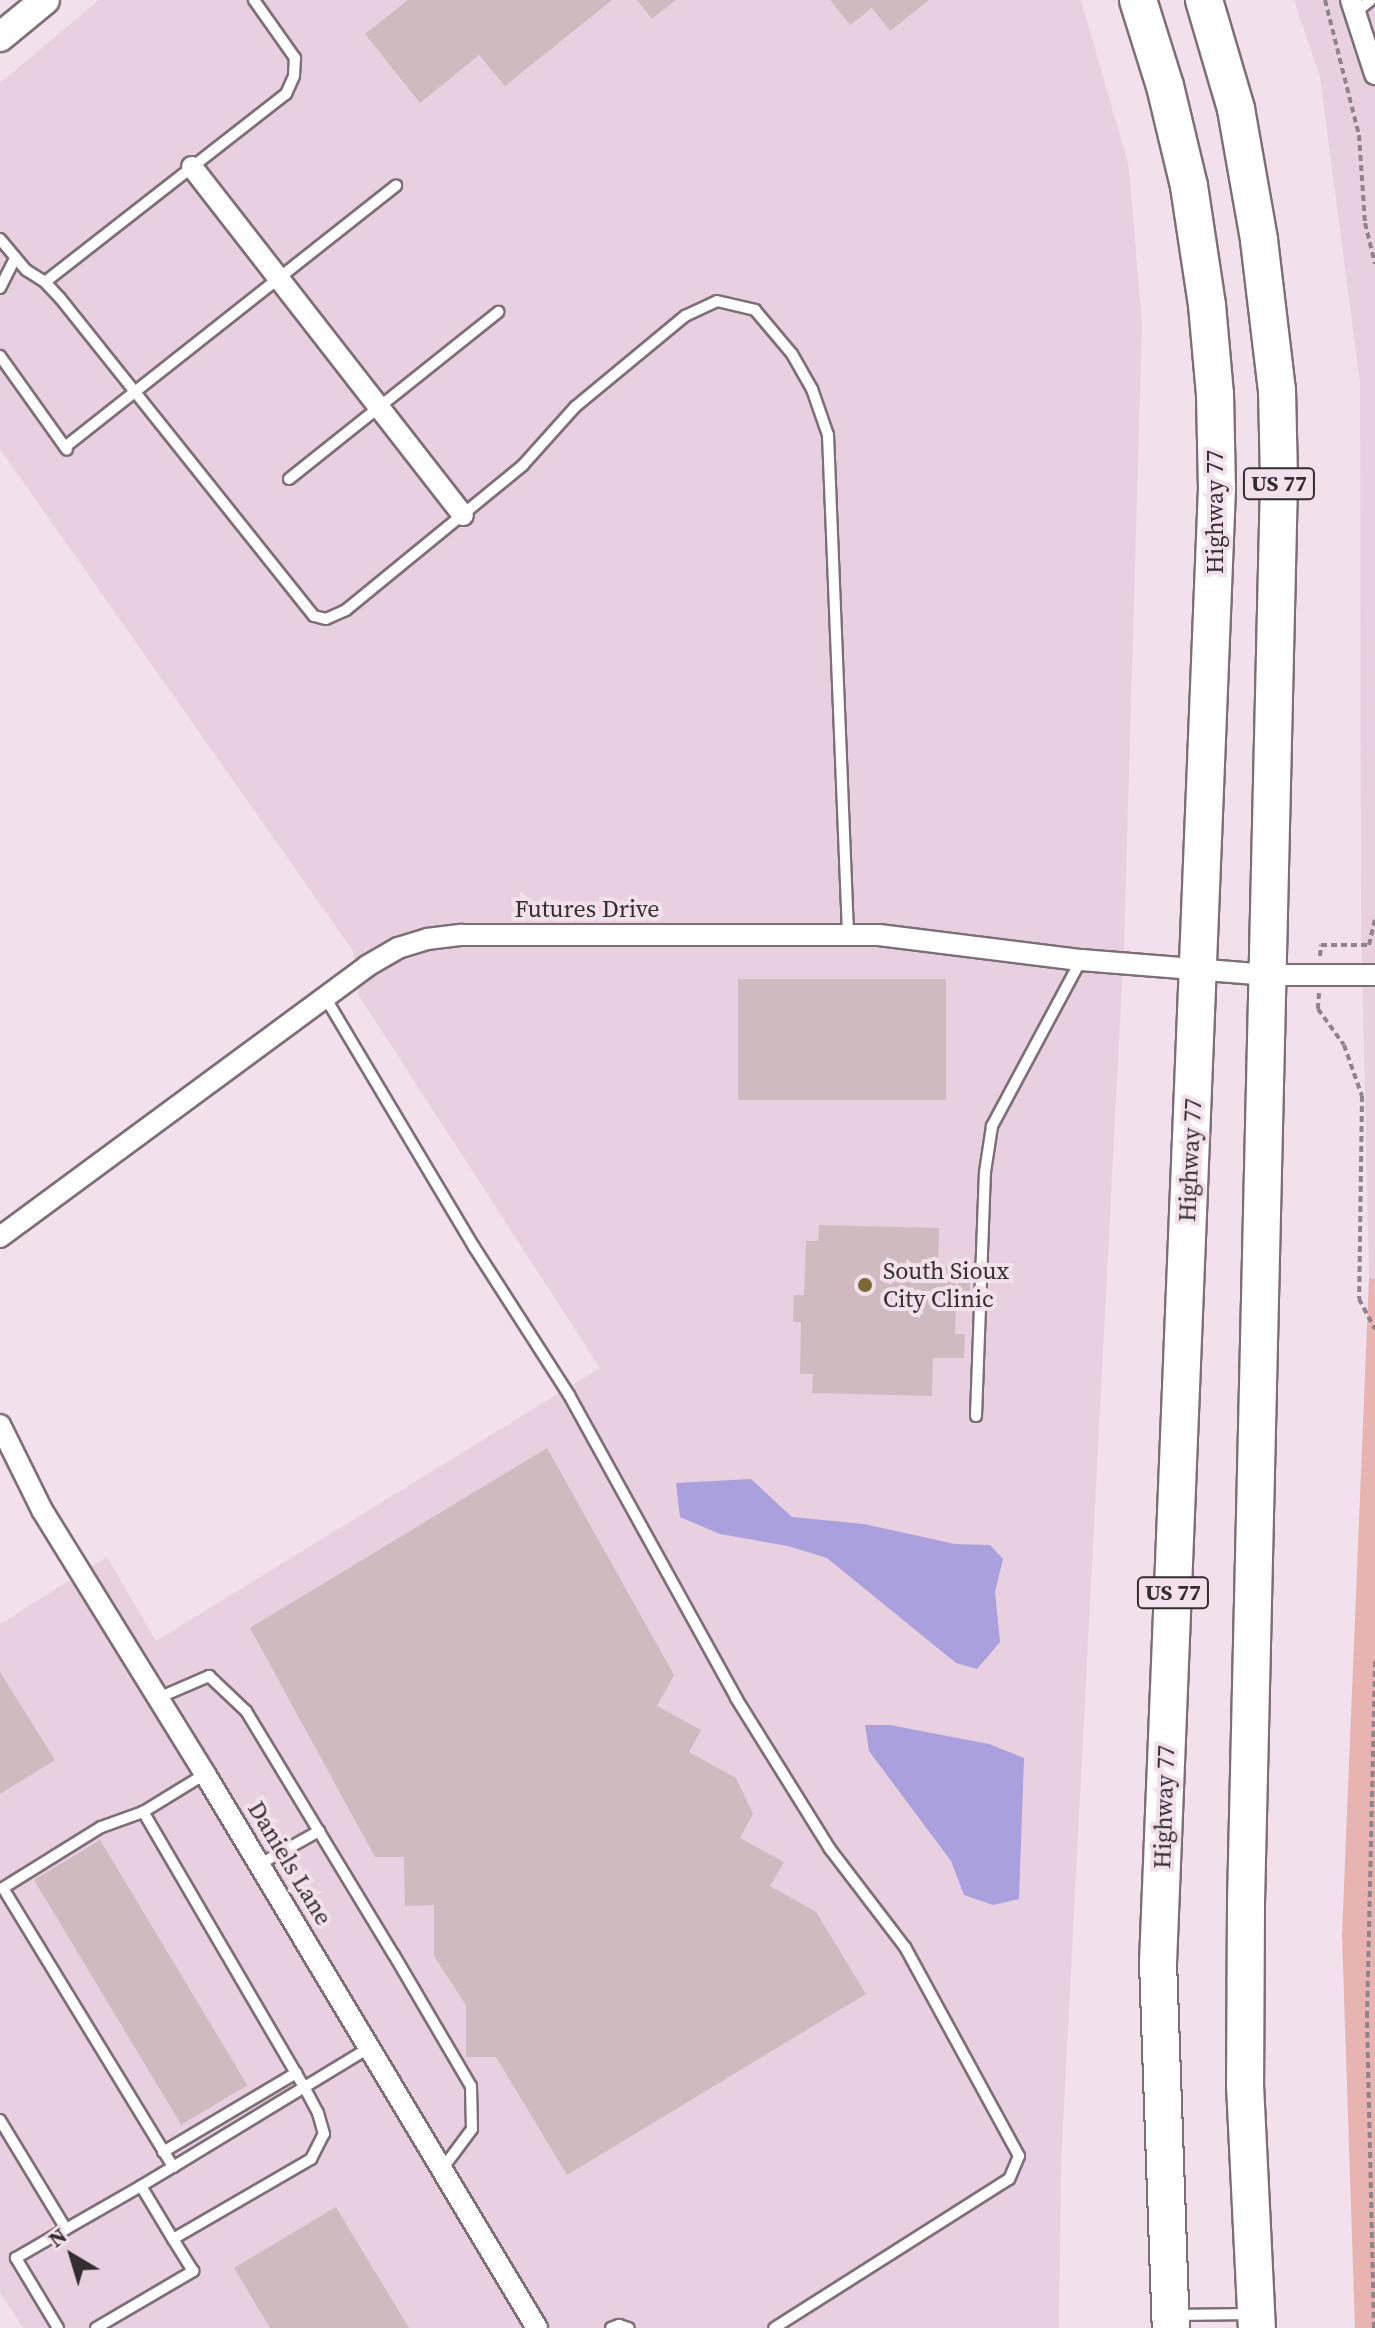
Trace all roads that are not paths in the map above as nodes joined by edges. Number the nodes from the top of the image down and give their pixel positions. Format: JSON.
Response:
{"nodes":[{"id":1,"x":45,"y":0,"type":"edge"},
{"id":2,"x":254,"y":0,"type":"edge"},
{"id":3,"x":1138,"y":0,"type":"edge"},
{"id":4,"x":1204,"y":0,"type":"edge"},
{"id":5,"x":1359,"y":4,"type":"edge"},
{"id":6,"x":0,"y":37,"type":"edge"},
{"id":7,"x":1375,"y":74,"type":"edge"},
{"id":8,"x":192,"y":167,"type":"junction"},
{"id":9,"x":396,"y":186,"type":"dead end"},
{"id":10,"x":0,"y":239,"type":"edge"},
{"id":11,"x":15,"y":259,"type":"junction"},
{"id":12,"x":279,"y":279,"type":"junction"},
{"id":13,"x":45,"y":282,"type":"junction"},
{"id":14,"x":0,"y":288,"type":"edge"},
{"id":15,"x":498,"y":312,"type":"dead end"},
{"id":16,"x":0,"y":356,"type":"edge"},
{"id":17,"x":135,"y":392,"type":"junction"},
{"id":18,"x":379,"y":407,"type":"junction"},
{"id":19,"x":289,"y":479,"type":"dead end"},
{"id":20,"x":463,"y":515,"type":"junction"},
{"id":21,"x":848,"y":934,"type":"junction"},
{"id":22,"x":1081,"y":960,"type":"junction"},
{"id":23,"x":1199,"y":969,"type":"junction"},
{"id":24,"x":1268,"y":975,"type":"junction"},
{"id":25,"x":1375,"y":975,"type":"edge"},
{"id":26,"x":325,"y":997,"type":"junction"},
{"id":27,"x":0,"y":1237,"type":"edge"},
{"id":28,"x":976,"y":1416,"type":"dead end"},
{"id":29,"x":0,"y":1425,"type":"edge"},
{"id":30,"x":158,"y":1698,"type":"junction"},
{"id":31,"x":205,"y":1774,"type":"junction"},
{"id":32,"x":143,"y":1812,"type":"junction"},
{"id":33,"x":319,"y":1831,"type":"junction"},
{"id":34,"x":260,"y":1864,"type":"junction"},
{"id":35,"x":2,"y":1889,"type":"edge"},
{"id":36,"x":370,"y":2047,"type":"junction"},
{"id":37,"x":296,"y":2073,"type":"junction"},
{"id":38,"x":304,"y":2087,"type":"junction"},
{"id":39,"x":0,"y":2120,"type":"edge"},
{"id":40,"x":163,"y":2152,"type":"junction"},
{"id":41,"x":173,"y":2167,"type":"junction"},
{"id":42,"x":443,"y":2168,"type":"junction"},
{"id":43,"x":141,"y":2186,"type":"junction"},
{"id":44,"x":66,"y":2229,"type":"junction"},
{"id":45,"x":173,"y":2239,"type":"junction"},
{"id":46,"x":1257,"y":2321,"type":"edge"},
{"id":47,"x":1170,"y":2322,"type":"edge"},
{"id":48,"x":58,"y":2328,"type":"edge"},
{"id":49,"x":96,"y":2328,"type":"edge"},
{"id":50,"x":537,"y":2328,"type":"edge"},
{"id":51,"x":611,"y":2328,"type":"edge"},
{"id":52,"x":629,"y":2328,"type":"edge"},
{"id":53,"x":774,"y":2328,"type":"edge"}],
"edges":[{"from":1,"to":6,"type":"main road"},
{"from":2,"to":8,"type":"lane"},
{"from":3,"to":23,"type":"highway","name":"Highway 77","number":"US 77"},
{"from":4,"to":24,"type":"highway","number":"US 77"},
{"from":5,"to":7,"type":"street"},
{"from":8,"to":12,"type":"street"},
{"from":8,"to":13,"type":"lane"},
{"from":9,"to":12,"type":"lane"},
{"from":10,"to":11,"type":"lane"},
{"from":11,"to":13,"type":"lane"},
{"from":11,"to":14,"type":"lane"},
{"from":12,"to":17,"type":"lane"},
{"from":12,"to":18,"type":"street"},
{"from":13,"to":17,"type":"lane"},
{"from":15,"to":18,"type":"lane"},
{"from":16,"to":17,"type":"lane"},
{"from":17,"to":20,"type":"lane"},
{"from":18,"to":19,"type":"lane"},
{"from":18,"to":20,"type":"street"},
{"from":20,"to":21,"type":"lane"},
{"from":21,"to":22,"type":"street","name":"Futures Drive"},
{"from":21,"to":26,"type":"street","name":"Futures Drive"},
{"from":22,"to":23,"type":"street","name":"Futures Drive"},
{"from":22,"to":28,"type":"lane"},
{"from":23,"to":24,"type":"street","name":"Futures Drive"},
{"from":23,"to":47,"type":"highway","name":"Highway 77","number":"US 77"},
{"from":24,"to":25,"type":"street","name":"Futures Drive"},
{"from":24,"to":46,"type":"highway","number":"US 77"},
{"from":26,"to":27,"type":"street","name":"Futures Drive"},
{"from":26,"to":53,"type":"lane"},
{"from":29,"to":30,"type":"street","name":"Daniels Lane"},
{"from":30,"to":31,"type":"street","name":"Daniels Lane"},
{"from":30,"to":33,"type":"lane"},
{"from":31,"to":32,"type":"lane"},
{"from":31,"to":34,"type":"street","name":"Daniels Lane"},
{"from":32,"to":35,"type":"lane"},
{"from":32,"to":37,"type":"lane"},
{"from":33,"to":34,"type":"lane"},
{"from":33,"to":42,"type":"lane"},
{"from":34,"to":36,"type":"street","name":"Daniels Lane"},
{"from":35,"to":40,"type":"lane"},
{"from":36,"to":38,"type":"lane"},
{"from":36,"to":42,"type":"street","name":"Daniels Lane"},
{"from":37,"to":38,"type":"lane"},
{"from":37,"to":40,"type":"lane"},
{"from":38,"to":41,"type":"lane"},
{"from":38,"to":45,"type":"lane"},
{"from":39,"to":44,"type":"lane"},
{"from":40,"to":41,"type":"lane"},
{"from":41,"to":43,"type":"lane"},
{"from":42,"to":50,"type":"street","name":"Daniels Lane"},
{"from":43,"to":44,"type":"lane"},
{"from":43,"to":45,"type":"lane"},
{"from":44,"to":48,"type":"lane"},
{"from":45,"to":49,"type":"lane"},
{"from":46,"to":47,"type":"lane"},
{"from":51,"to":52,"type":"lane"}]}
